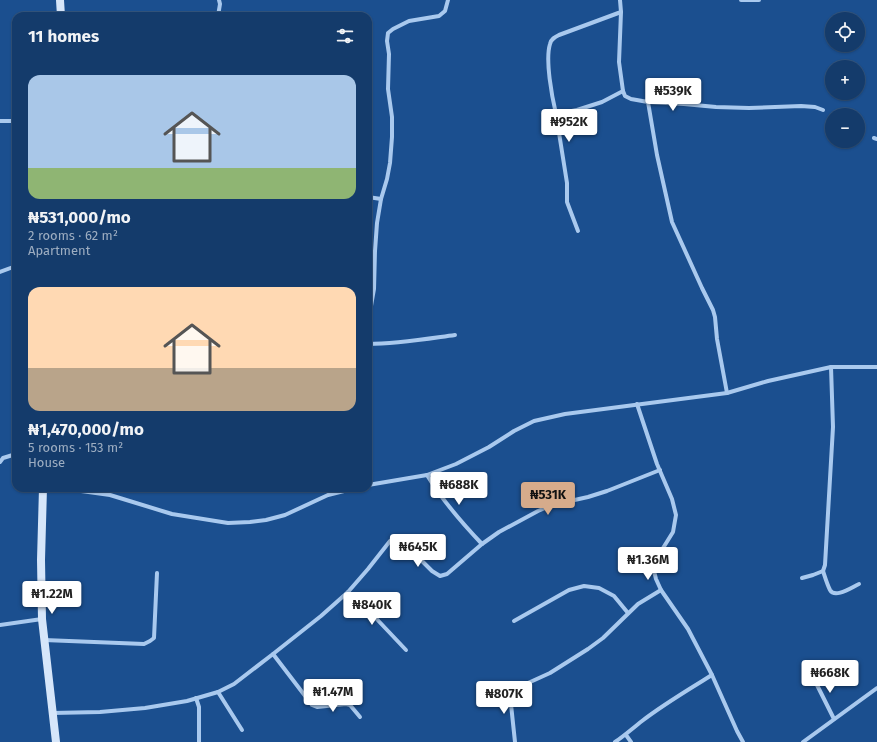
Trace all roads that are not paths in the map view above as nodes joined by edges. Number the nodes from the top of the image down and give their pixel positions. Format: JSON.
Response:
{"nodes":[{"id":1,"x":60,"y":0,"type":"edge"},
{"id":2,"x":219,"y":0,"type":"edge"},
{"id":3,"x":448,"y":0,"type":"edge"},
{"id":4,"x":620,"y":0,"type":"edge"},
{"id":5,"x":741,"y":0,"type":"edge"},
{"id":6,"x":759,"y":0,"type":"edge"},
{"id":7,"x":61,"y":12,"type":"edge"},
{"id":8,"x":219,"y":12,"type":"edge"},
{"id":9,"x":621,"y":12,"type":"junction"},
{"id":10,"x":622,"y":91,"type":"junction"},
{"id":11,"x":648,"y":102,"type":"junction"},
{"id":12,"x":823,"y":110,"type":"dead end"},
{"id":13,"x":556,"y":114,"type":"junction"},
{"id":14,"x":0,"y":121,"type":"edge"},
{"id":15,"x":12,"y":121,"type":"edge"},
{"id":16,"x":372,"y":198,"type":"edge"},
{"id":17,"x":381,"y":200,"type":"junction"},
{"id":18,"x":578,"y":231,"type":"dead end"},
{"id":19,"x":12,"y":268,"type":"edge"},
{"id":20,"x":0,"y":272,"type":"edge"},
{"id":21,"x":372,"y":300,"type":"edge"},
{"id":22,"x":455,"y":335,"type":"dead end"},
{"id":23,"x":372,"y":344,"type":"edge"},
{"id":24,"x":831,"y":367,"type":"junction"},
{"id":25,"x":877,"y":367,"type":"edge"},
{"id":26,"x":727,"y":393,"type":"junction"},
{"id":27,"x":637,"y":404,"type":"junction"},
{"id":28,"x":12,"y":455,"type":"edge"},
{"id":29,"x":0,"y":462,"type":"edge"},
{"id":30,"x":660,"y":470,"type":"junction"},
{"id":31,"x":427,"y":475,"type":"junction"},
{"id":32,"x":372,"y":484,"type":"edge"},
{"id":33,"x":44,"y":492,"type":"edge"},
{"id":34,"x":88,"y":492,"type":"edge"},
{"id":35,"x":340,"y":492,"type":"edge"},
{"id":36,"x":482,"y":544,"type":"junction"},
{"id":37,"x":823,"y":571,"type":"junction"},
{"id":38,"x":157,"y":573,"type":"dead end"},
{"id":39,"x":802,"y":578,"type":"dead end"},
{"id":40,"x":859,"y":584,"type":"dead end"},
{"id":41,"x":661,"y":590,"type":"junction"},
{"id":42,"x":348,"y":592,"type":"junction"},
{"id":43,"x":628,"y":613,"type":"junction"},
{"id":44,"x":42,"y":619,"type":"junction"},
{"id":45,"x":514,"y":621,"type":"dead end"},
{"id":46,"x":0,"y":625,"type":"edge"},
{"id":47,"x":44,"y":640,"type":"junction"},
{"id":48,"x":406,"y":650,"type":"dead end"},
{"id":49,"x":273,"y":654,"type":"junction"},
{"id":50,"x":712,"y":675,"type":"junction"},
{"id":51,"x":812,"y":675,"type":"dead end"},
{"id":52,"x":877,"y":688,"type":"edge"},
{"id":53,"x":218,"y":692,"type":"junction"},
{"id":54,"x":196,"y":698,"type":"junction"},
{"id":55,"x":52,"y":713,"type":"junction"},
{"id":56,"x":360,"y":717,"type":"dead end"},
{"id":57,"x":834,"y":720,"type":"junction"},
{"id":58,"x":242,"y":730,"type":"dead end"},
{"id":59,"x":626,"y":735,"type":"junction"},
{"id":60,"x":56,"y":742,"type":"edge"},
{"id":61,"x":199,"y":742,"type":"edge"},
{"id":62,"x":515,"y":742,"type":"edge"},
{"id":63,"x":615,"y":742,"type":"edge"},
{"id":64,"x":631,"y":742,"type":"edge"},
{"id":65,"x":743,"y":742,"type":"edge"},
{"id":66,"x":803,"y":742,"type":"edge"}],
"edges":[{"from":1,"to":7,"type":"main road"},
{"from":2,"to":8,"type":"street"},
{"from":3,"to":17,"type":"street"},
{"from":4,"to":9,"type":"street"},
{"from":5,"to":6,"type":"street"},
{"from":9,"to":10,"type":"street"},
{"from":9,"to":13,"type":"street"},
{"from":10,"to":11,"type":"street"},
{"from":10,"to":13,"type":"street"},
{"from":11,"to":12,"type":"street"},
{"from":11,"to":26,"type":"street"},
{"from":13,"to":18,"type":"street"},
{"from":14,"to":15,"type":"street"},
{"from":16,"to":17,"type":"street"},
{"from":17,"to":21,"type":"street"},
{"from":19,"to":20,"type":"street"},
{"from":22,"to":23,"type":"street"},
{"from":24,"to":25,"type":"street"},
{"from":24,"to":26,"type":"street"},
{"from":24,"to":37,"type":"street"},
{"from":26,"to":27,"type":"street"},
{"from":27,"to":30,"type":"street"},
{"from":27,"to":31,"type":"street"},
{"from":28,"to":29,"type":"street"},
{"from":30,"to":36,"type":"street"},
{"from":30,"to":41,"type":"street"},
{"from":31,"to":32,"type":"street"},
{"from":31,"to":36,"type":"street"},
{"from":33,"to":44,"type":"main road"},
{"from":34,"to":35,"type":"street"},
{"from":36,"to":42,"type":"street"},
{"from":37,"to":39,"type":"street"},
{"from":37,"to":40,"type":"street"},
{"from":38,"to":47,"type":"street"},
{"from":41,"to":43,"type":"street"},
{"from":41,"to":50,"type":"street"},
{"from":42,"to":48,"type":"street"},
{"from":42,"to":49,"type":"street"},
{"from":43,"to":45,"type":"street"},
{"from":43,"to":62,"type":"street"},
{"from":44,"to":46,"type":"street"},
{"from":44,"to":47,"type":"main road"},
{"from":47,"to":55,"type":"main road"},
{"from":49,"to":53,"type":"street"},
{"from":49,"to":56,"type":"street"},
{"from":50,"to":59,"type":"street"},
{"from":50,"to":65,"type":"street"},
{"from":51,"to":57,"type":"street"},
{"from":52,"to":57,"type":"street"},
{"from":53,"to":54,"type":"street"},
{"from":53,"to":58,"type":"street"},
{"from":54,"to":55,"type":"street"},
{"from":54,"to":61,"type":"street"},
{"from":55,"to":60,"type":"main road"},
{"from":57,"to":66,"type":"street"},
{"from":59,"to":63,"type":"street"},
{"from":59,"to":64,"type":"street"}]}
